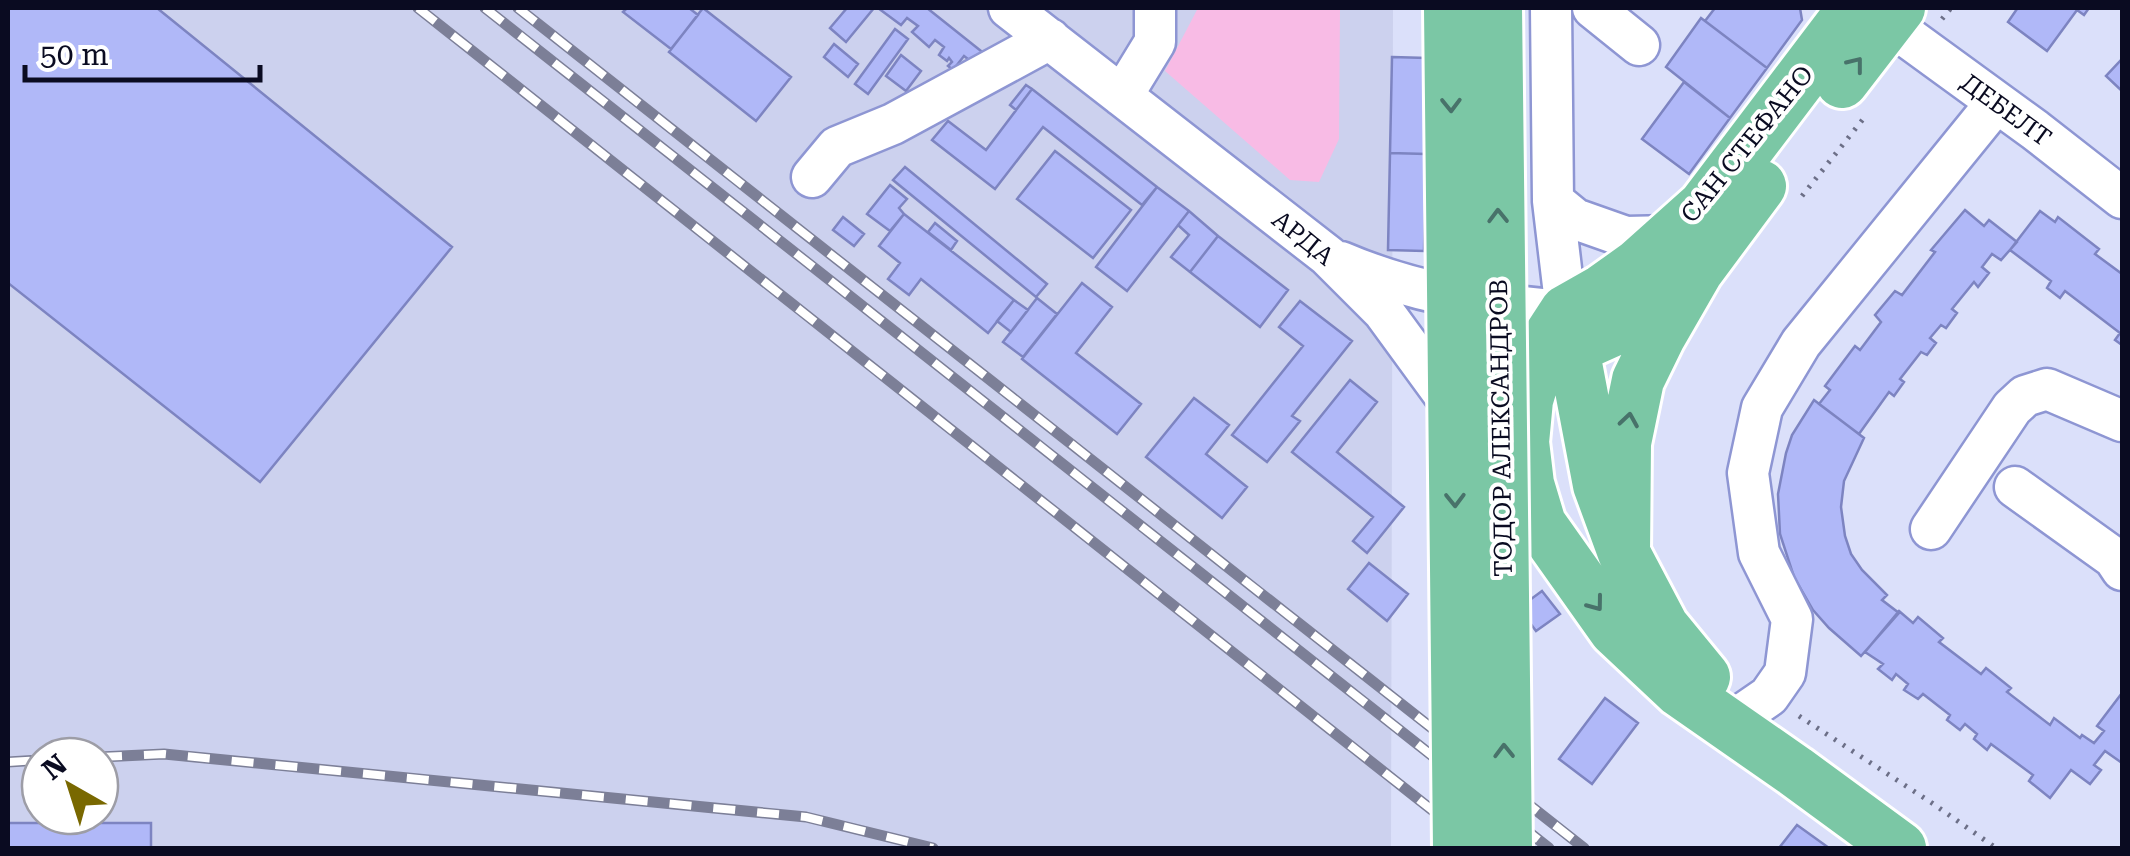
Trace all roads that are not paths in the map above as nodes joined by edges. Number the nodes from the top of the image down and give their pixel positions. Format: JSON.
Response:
{"nodes":[{"id":1,"x":1009,"y":8,"type":"edge"},
{"id":2,"x":1155,"y":8,"type":"edge"},
{"id":3,"x":1450,"y":8,"type":"edge"},
{"id":4,"x":1496,"y":8,"type":"edge"},
{"id":5,"x":1551,"y":8,"type":"edge"},
{"id":6,"x":1593,"y":8,"type":"edge"},
{"id":7,"x":1881,"y":13,"type":"edge"},
{"id":8,"x":1050,"y":39,"type":"junction"},
{"id":9,"x":1639,"y":45,"type":"dead end"},
{"id":10,"x":1122,"y":96,"type":"junction"},
{"id":11,"x":1996,"y":103,"type":"junction"},
{"id":12,"x":812,"y":178,"type":"dead end"},
{"id":13,"x":2122,"y":198,"type":"edge"},
{"id":14,"x":1553,"y":202,"type":"junction"},
{"id":15,"x":1684,"y":254,"type":"junction"},
{"id":16,"x":1328,"y":256,"type":"junction"},
{"id":17,"x":1383,"y":312,"type":"junction"},
{"id":18,"x":1560,"y":340,"type":"junction"},
{"id":19,"x":2122,"y":421,"type":"edge"},
{"id":20,"x":2015,"y":487,"type":"dead end"},
{"id":21,"x":1540,"y":524,"type":"junction"},
{"id":22,"x":1931,"y":528,"type":"dead end"},
{"id":23,"x":1624,"y":552,"type":"junction"},
{"id":24,"x":2122,"y":570,"type":"edge"},
{"id":25,"x":1753,"y":707,"type":"junction"},
{"id":26,"x":1795,"y":771,"type":"junction"},
{"id":27,"x":1459,"y":848,"type":"edge"},
{"id":28,"x":1506,"y":848,"type":"edge"},
{"id":29,"x":1900,"y":848,"type":"edge"}],
"edges":[{"from":1,"to":8,"type":"street","name":"АРДА"},
{"from":2,"to":10,"type":"street"},
{"from":3,"to":27,"type":"main road","name":"ТОДОР АЛЕКСАНДРОВ","one_way":true,"bridge":true},
{"from":28,"to":4,"type":"main road","name":"ТОДОР АЛЕКСАНДРОВ","one_way":true,"bridge":true},
{"from":5,"to":14,"type":"street"},
{"from":6,"to":9,"type":"street"},
{"from":7,"to":11,"type":"street","name":"ДЕБЕЛТ"},
{"from":7,"to":15,"type":"main road","name":"САН СТЕФАНО"},
{"from":8,"to":10,"type":"street","name":"АРДА"},
{"from":8,"to":12,"type":"street"},
{"from":10,"to":16,"type":"street","name":"АРДА"},
{"from":11,"to":13,"type":"street","name":"ДЕБЕЛТ"},
{"from":11,"to":25,"type":"street"},
{"from":14,"to":15,"type":"street"},
{"from":14,"to":18,"type":"street"},
{"from":15,"to":18,"type":"main road"},
{"from":23,"to":15,"type":"main road","name":"САН СТЕФАНО","one_way":true},
{"from":16,"to":17,"type":"street","name":"АРДА"},
{"from":16,"to":18,"type":"street"},
{"from":17,"to":18,"type":"street"},
{"from":17,"to":21,"type":"street","name":"АРДА"},
{"from":18,"to":21,"type":"main road"},
{"from":18,"to":23,"type":"main road"},
{"from":19,"to":22,"type":"street"},
{"from":20,"to":24,"type":"street"},
{"from":21,"to":26,"type":"main road","one_way":true},
{"from":23,"to":25,"type":"main road"},
{"from":25,"to":26,"type":"main road"},
{"from":26,"to":29,"type":"main road"}]}
